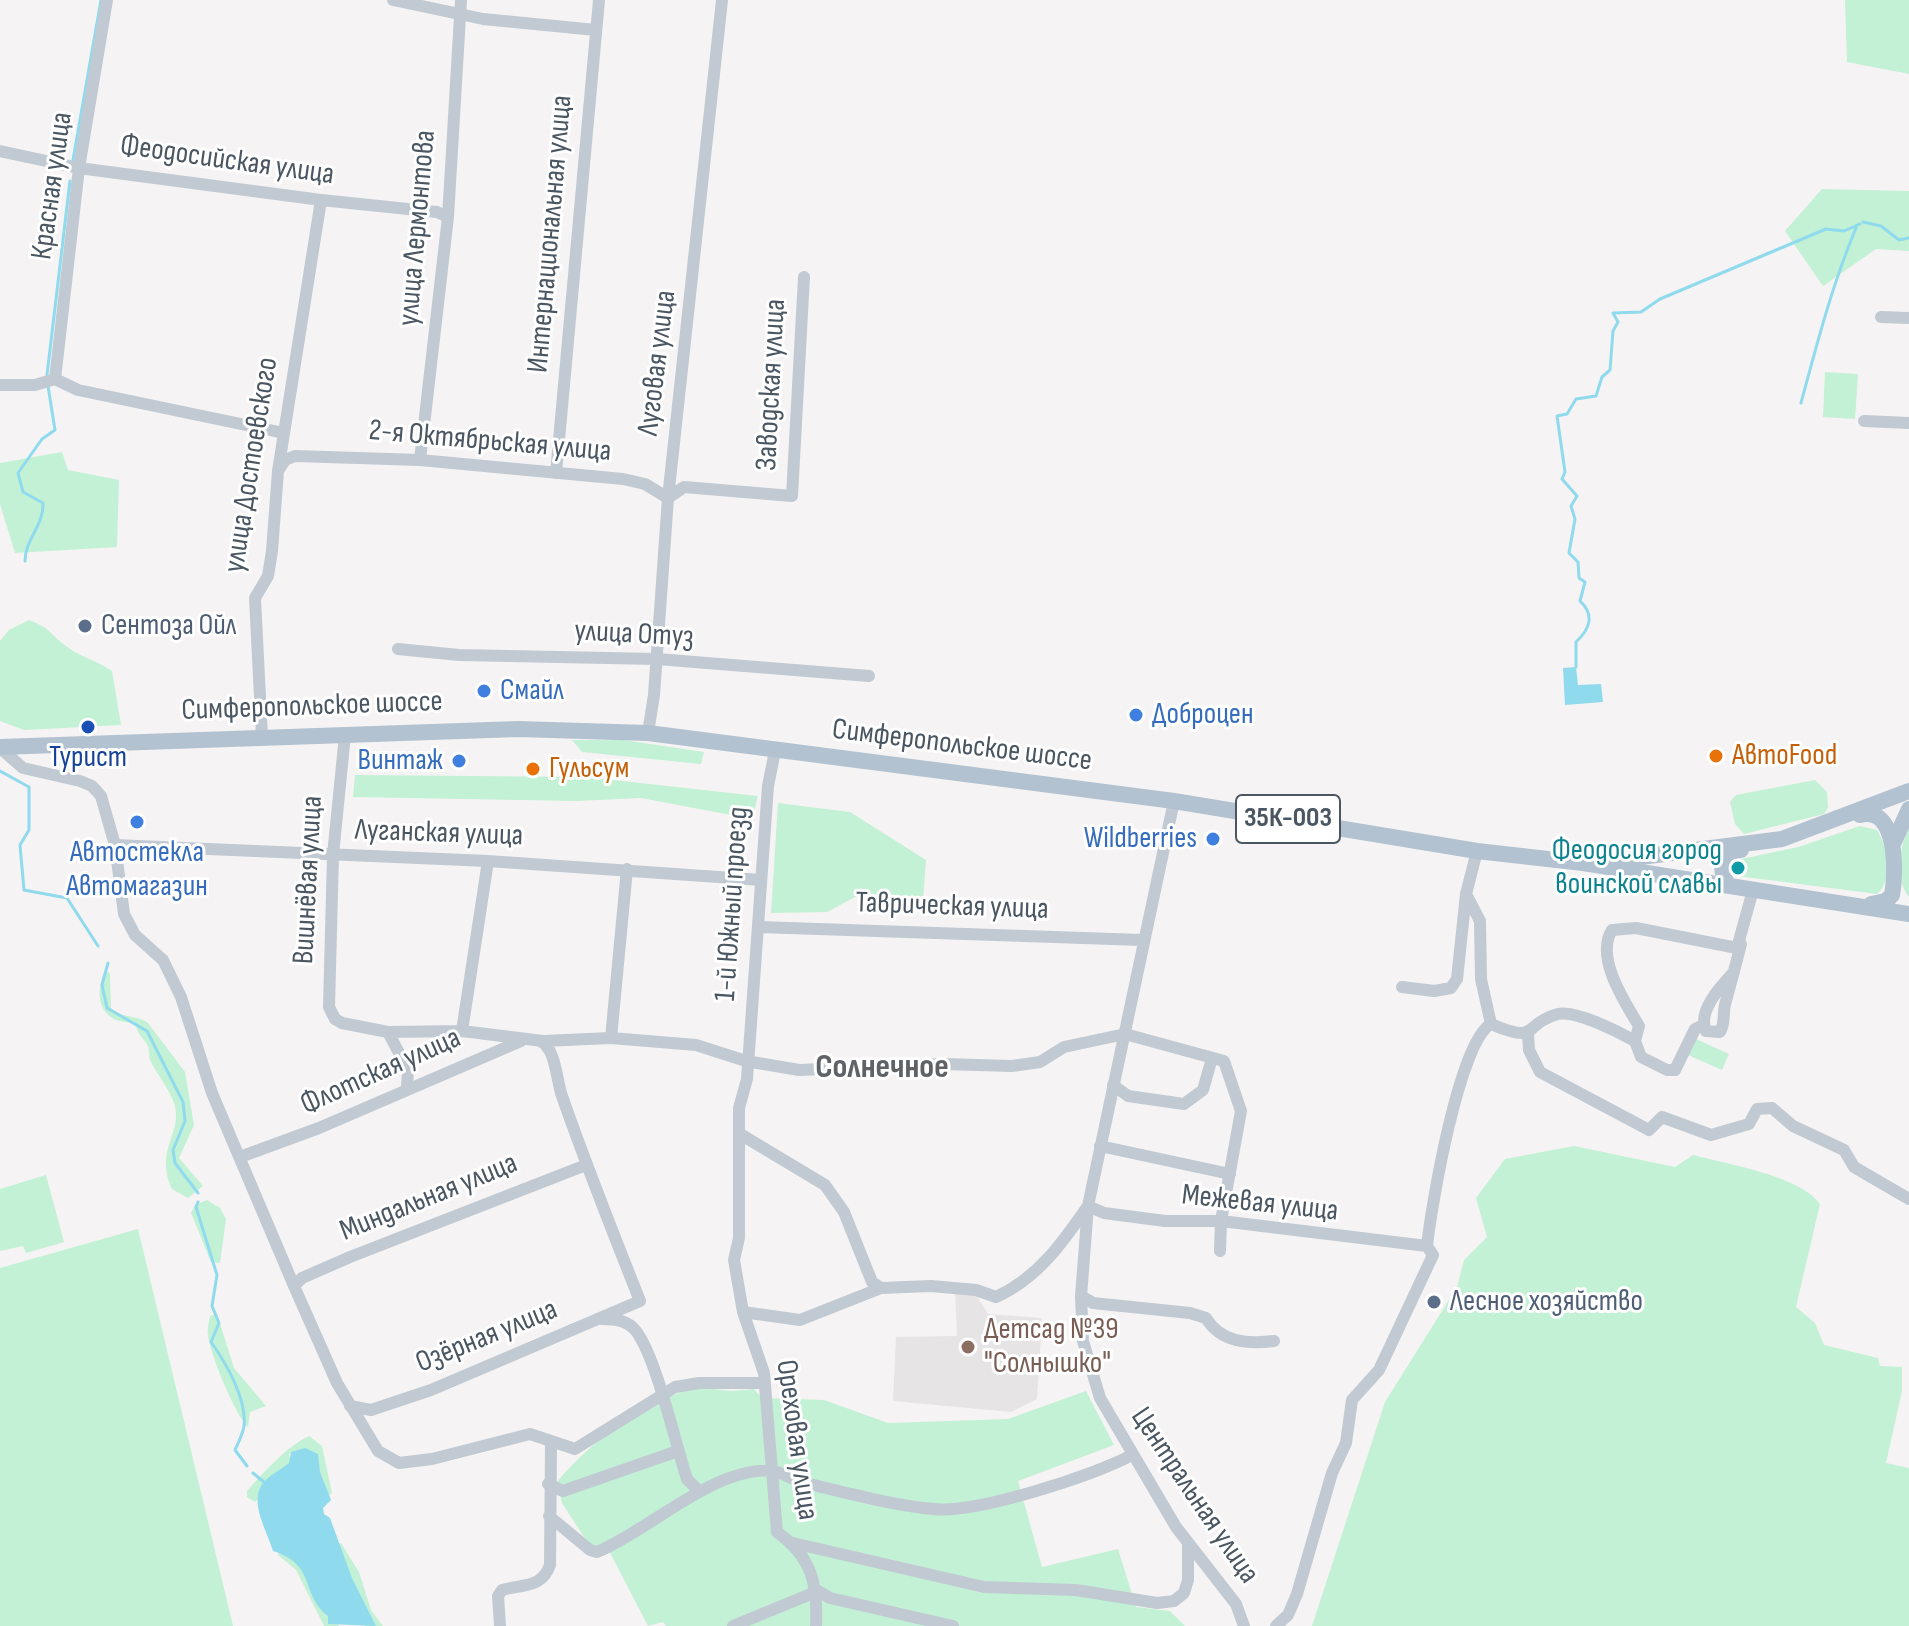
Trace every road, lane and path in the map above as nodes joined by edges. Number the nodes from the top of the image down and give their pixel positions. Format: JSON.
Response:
{"nodes":[{"id":1,"x":107,"y":0,"type":"edge"},
{"id":2,"x":393,"y":0,"type":"edge"},
{"id":3,"x":461,"y":0,"type":"edge"},
{"id":4,"x":599,"y":0,"type":"edge"},
{"id":5,"x":722,"y":0,"type":"edge"},
{"id":6,"x":459,"y":14,"type":"junction"},
{"id":7,"x":596,"y":30,"type":"junction"},
{"id":8,"x":0,"y":151,"type":"edge"},
{"id":9,"x":79,"y":168,"type":"junction"},
{"id":10,"x":321,"y":200,"type":"junction"},
{"id":11,"x":448,"y":217,"type":"junction"},
{"id":12,"x":804,"y":277,"type":"dead end"},
{"id":13,"x":1881,"y":317,"type":"dead end"},
{"id":14,"x":1909,"y":318,"type":"edge"},
{"id":15,"x":55,"y":379,"type":"junction"},
{"id":16,"x":0,"y":385,"type":"edge"},
{"id":17,"x":1864,"y":421,"type":"dead end"},
{"id":18,"x":1909,"y":423,"type":"edge"},
{"id":19,"x":284,"y":433,"type":"junction"},
{"id":20,"x":420,"y":460,"type":"junction"},
{"id":21,"x":278,"y":471,"type":"junction"},
{"id":22,"x":556,"y":473,"type":"junction"},
{"id":23,"x":668,"y":498,"type":"junction"},
{"id":24,"x":398,"y":649,"type":"dead end"},
{"id":25,"x":657,"y":659,"type":"junction"},
{"id":26,"x":869,"y":676,"type":"dead end"},
{"id":27,"x":648,"y":733,"type":"junction"},
{"id":28,"x":345,"y":735,"type":"junction"},
{"id":29,"x":262,"y":737,"type":"junction"},
{"id":30,"x":0,"y":747,"type":"edge"},
{"id":31,"x":775,"y":751,"type":"junction"},
{"id":32,"x":1909,"y":791,"type":"edge"},
{"id":33,"x":1174,"y":801,"type":"junction"},
{"id":34,"x":1909,"y":809,"type":"edge"},
{"id":35,"x":1832,"y":823,"type":"junction"},
{"id":36,"x":1893,"y":844,"type":"junction"},
{"id":37,"x":115,"y":845,"type":"junction"},
{"id":38,"x":1744,"y":845,"type":"junction"},
{"id":39,"x":1477,"y":851,"type":"junction"},
{"id":40,"x":333,"y":855,"type":"junction"},
{"id":41,"x":488,"y":861,"type":"junction"},
{"id":42,"x":1583,"y":863,"type":"junction"},
{"id":43,"x":627,"y":869,"type":"junction"},
{"id":44,"x":761,"y":880,"type":"junction"},
{"id":45,"x":1729,"y":886,"type":"junction"},
{"id":46,"x":1893,"y":887,"type":"junction"},
{"id":47,"x":1753,"y":890,"type":"junction"},
{"id":48,"x":1466,"y":894,"type":"junction"},
{"id":49,"x":1856,"y":905,"type":"junction"},
{"id":50,"x":1903,"y":911,"type":"edge"},
{"id":51,"x":759,"y":927,"type":"junction"},
{"id":52,"x":1142,"y":940,"type":"junction"},
{"id":53,"x":1741,"y":944,"type":"junction"},
{"id":54,"x":1734,"y":972,"type":"junction"},
{"id":55,"x":1402,"y":987,"type":"dead end"},
{"id":56,"x":1491,"y":1024,"type":"junction"},
{"id":57,"x":1703,"y":1025,"type":"junction"},
{"id":58,"x":462,"y":1031,"type":"junction"},
{"id":59,"x":388,"y":1032,"type":"junction"},
{"id":60,"x":1125,"y":1034,"type":"junction"},
{"id":61,"x":1528,"y":1034,"type":"junction"},
{"id":62,"x":611,"y":1038,"type":"junction"},
{"id":63,"x":543,"y":1041,"type":"junction"},
{"id":64,"x":1635,"y":1041,"type":"junction"},
{"id":65,"x":1212,"y":1058,"type":"junction"},
{"id":66,"x":746,"y":1061,"type":"junction"},
{"id":67,"x":1113,"y":1085,"type":"junction"},
{"id":68,"x":407,"y":1087,"type":"junction"},
{"id":69,"x":740,"y":1134,"type":"junction"},
{"id":70,"x":1100,"y":1146,"type":"junction"},
{"id":71,"x":240,"y":1157,"type":"junction"},
{"id":72,"x":586,"y":1165,"type":"junction"},
{"id":73,"x":1230,"y":1174,"type":"junction"},
{"id":74,"x":1909,"y":1199,"type":"edge"},
{"id":75,"x":1088,"y":1206,"type":"junction"},
{"id":76,"x":1221,"y":1221,"type":"junction"},
{"id":77,"x":1427,"y":1246,"type":"junction"},
{"id":78,"x":1220,"y":1251,"type":"dead end"},
{"id":79,"x":294,"y":1286,"type":"junction"},
{"id":80,"x":881,"y":1288,"type":"junction"},
{"id":81,"x":1081,"y":1296,"type":"junction"},
{"id":82,"x":743,"y":1312,"type":"junction"},
{"id":83,"x":599,"y":1319,"type":"junction"},
{"id":84,"x":1274,"y":1341,"type":"dead end"},
{"id":85,"x":762,"y":1383,"type":"junction"},
{"id":86,"x":661,"y":1395,"type":"junction"},
{"id":87,"x":350,"y":1406,"type":"junction"},
{"id":88,"x":551,"y":1442,"type":"junction"},
{"id":89,"x":575,"y":1449,"type":"junction"},
{"id":90,"x":678,"y":1451,"type":"junction"},
{"id":91,"x":1132,"y":1455,"type":"junction"},
{"id":92,"x":773,"y":1471,"type":"junction"},
{"id":93,"x":548,"y":1480,"type":"junction"},
{"id":94,"x":698,"y":1490,"type":"junction"},
{"id":95,"x":549,"y":1516,"type":"junction"},
{"id":96,"x":793,"y":1543,"type":"junction"},
{"id":97,"x":1188,"y":1544,"type":"junction"},
{"id":98,"x":818,"y":1591,"type":"junction"},
{"id":99,"x":500,"y":1626,"type":"edge"},
{"id":100,"x":733,"y":1626,"type":"edge"},
{"id":101,"x":816,"y":1626,"type":"edge"},
{"id":102,"x":953,"y":1626,"type":"edge"},
{"id":103,"x":1244,"y":1626,"type":"edge"},
{"id":104,"x":1276,"y":1626,"type":"edge"}],
"edges":[{"from":1,"to":9,"type":"street","name":"Красная улица"},
{"from":2,"to":6,"type":"street"},
{"from":3,"to":6,"type":"street","name":"улица Лермонтова"},
{"from":4,"to":7,"type":"street","name":"Интернациональная улица"},
{"from":5,"to":23,"type":"street","name":"Луговая улица"},
{"from":6,"to":7,"type":"street"},
{"from":6,"to":11,"type":"street","name":"улица Лермонтова"},
{"from":7,"to":22,"type":"street","name":"Интернациональная улица"},
{"from":8,"to":9,"type":"street","name":"Феодосийская улица"},
{"from":9,"to":10,"type":"street","name":"Феодосийская улица"},
{"from":9,"to":15,"type":"street","name":"Красная улица"},
{"from":10,"to":11,"type":"street","name":"Феодосийская улица"},
{"from":10,"to":19,"type":"street","name":"улица Достоевского"},
{"from":11,"to":20,"type":"street","name":"улица Лермонтова"},
{"from":12,"to":23,"type":"street","name":"Заводская улица"},
{"from":13,"to":14,"type":"street"},
{"from":15,"to":16,"type":"street"},
{"from":15,"to":19,"type":"street"},
{"from":17,"to":18,"type":"street"},
{"from":19,"to":21,"type":"street","name":"улица Достоевского"},
{"from":20,"to":21,"type":"street","name":"2-я Октябрьская улица"},
{"from":20,"to":22,"type":"street","name":"2-я Октябрьская улица"},
{"from":21,"to":29,"type":"street","name":"улица Достоевского"},
{"from":22,"to":23,"type":"street","name":"2-я Октябрьская улица"},
{"from":23,"to":25,"type":"street","name":"Луговая улица"},
{"from":24,"to":25,"type":"street","name":"улица Отуз"},
{"from":25,"to":26,"type":"street","name":"улица Отуз"},
{"from":25,"to":27,"type":"street","name":"Луговая улица"},
{"from":27,"to":28,"type":"main road","name":"Симферопольское шоссе","number":"35К-003"},
{"from":27,"to":31,"type":"main road","name":"Симферопольское шоссе","number":"35К-003"},
{"from":28,"to":29,"type":"main road","name":"Симферопольское шоссе","number":"35К-003"},
{"from":28,"to":40,"type":"street","name":"Вишнёвая улица"},
{"from":29,"to":30,"type":"main road","name":"Симферопольское шоссе","number":"35К-003"},
{"from":30,"to":37,"type":"street"},
{"from":31,"to":33,"type":"main road","name":"Симферопольское шоссе","number":"35К-003"},
{"from":31,"to":44,"type":"street","name":"1-й Южный проезд"},
{"from":32,"to":35,"type":"main road","number":"35К-003"},
{"from":33,"to":39,"type":"main road","name":"Симферопольское шоссе","number":"35К-003"},
{"from":33,"to":52,"type":"street","name":"Центральная улица"},
{"from":34,"to":36,"type":"main road"},
{"from":35,"to":36,"type":"main road"},
{"from":35,"to":38,"type":"main road","number":"35К-003"},
{"from":36,"to":46,"type":"main road"},
{"from":37,"to":40,"type":"street","name":"Луганская улица"},
{"from":37,"to":71,"type":"street"},
{"from":38,"to":42,"type":"main road","number":"35К-003"},
{"from":38,"to":45,"type":"main road"},
{"from":39,"to":42,"type":"main road","name":"Симферопольское шоссе","number":"35К-003"},
{"from":39,"to":48,"type":"street"},
{"from":40,"to":41,"type":"street","name":"Луганская улица"},
{"from":40,"to":59,"type":"street","name":"Вишнёвая улица"},
{"from":41,"to":43,"type":"street","name":"Луганская улица"},
{"from":41,"to":58,"type":"street"},
{"from":42,"to":45,"type":"main road","name":"Симферопольское шоссе"},
{"from":43,"to":44,"type":"street","name":"Луганская улица"},
{"from":43,"to":62,"type":"street"},
{"from":44,"to":51,"type":"street","name":"1-й Южный проезд"},
{"from":45,"to":47,"type":"main road","name":"Симферопольское шоссе"},
{"from":46,"to":49,"type":"main road"},
{"from":46,"to":50,"type":"main road"},
{"from":47,"to":49,"type":"main road","name":"Симферопольское шоссе"},
{"from":47,"to":53,"type":"street"},
{"from":48,"to":55,"type":"street"},
{"from":48,"to":56,"type":"street"},
{"from":49,"to":50,"type":"main road","name":"Симферопольское шоссе"},
{"from":51,"to":52,"type":"street","name":"Таврическая улица"},
{"from":51,"to":66,"type":"street","name":"1-й Южный проезд"},
{"from":52,"to":60,"type":"street","name":"Центральная улица"},
{"from":53,"to":54,"type":"street"},
{"from":53,"to":64,"type":"street"},
{"from":54,"to":57,"type":"street"},
{"from":54,"to":57,"type":"street"},
{"from":56,"to":61,"type":"street"},
{"from":56,"to":77,"type":"street"},
{"from":57,"to":64,"type":"street"},
{"from":58,"to":59,"type":"street"},
{"from":58,"to":63,"type":"street"},
{"from":59,"to":68,"type":"street"},
{"from":60,"to":65,"type":"street"},
{"from":60,"to":66,"type":"street"},
{"from":60,"to":67,"type":"street","name":"Центральная улица"},
{"from":61,"to":64,"type":"street"},
{"from":61,"to":74,"type":"street"},
{"from":62,"to":63,"type":"street"},
{"from":62,"to":66,"type":"street"},
{"from":63,"to":68,"type":"street","name":"Флотская улица"},
{"from":63,"to":72,"type":"street"},
{"from":65,"to":67,"type":"street"},
{"from":65,"to":73,"type":"street"},
{"from":66,"to":69,"type":"street","name":"Ореховая улица"},
{"from":67,"to":70,"type":"street","name":"Центральная улица"},
{"from":68,"to":71,"type":"street","name":"Флотская улица"},
{"from":69,"to":80,"type":"street"},
{"from":69,"to":82,"type":"street","name":"Ореховая улица"},
{"from":70,"to":73,"type":"street"},
{"from":70,"to":75,"type":"street","name":"Центральная улица"},
{"from":71,"to":79,"type":"street"},
{"from":72,"to":79,"type":"street","name":"Миндальная улица"},
{"from":72,"to":83,"type":"street","name":"Озёрная улица"},
{"from":73,"to":76,"type":"street"},
{"from":75,"to":76,"type":"street","name":"Межевая улица"},
{"from":75,"to":80,"type":"street","name":"Центральная улица"},
{"from":75,"to":81,"type":"street","name":"Центральная улица"},
{"from":76,"to":77,"type":"street","name":"Межевая улица"},
{"from":76,"to":78,"type":"street"},
{"from":77,"to":104,"type":"street"},
{"from":79,"to":87,"type":"street"},
{"from":80,"to":82,"type":"street","name":"Центральная улица"},
{"from":81,"to":84,"type":"street"},
{"from":81,"to":91,"type":"street","name":"Центральная улица"},
{"from":82,"to":85,"type":"street","name":"Ореховая улица"},
{"from":83,"to":86,"type":"street"},
{"from":83,"to":87,"type":"street","name":"Озёрная улица"},
{"from":85,"to":86,"type":"street"},
{"from":85,"to":92,"type":"street","name":"Ореховая улица"},
{"from":86,"to":89,"type":"street"},
{"from":86,"to":90,"type":"street"},
{"from":87,"to":88,"type":"street"},
{"from":88,"to":89,"type":"street"},
{"from":88,"to":93,"type":"street"},
{"from":89,"to":93,"type":"street"},
{"from":90,"to":93,"type":"street"},
{"from":90,"to":94,"type":"street"},
{"from":91,"to":92,"type":"street"},
{"from":91,"to":97,"type":"street","name":"Центральная улица"},
{"from":92,"to":94,"type":"street"},
{"from":92,"to":96,"type":"street","name":"Ореховая улица"},
{"from":93,"to":95,"type":"street"},
{"from":94,"to":95,"type":"street"},
{"from":95,"to":99,"type":"street"},
{"from":96,"to":97,"type":"street"},
{"from":96,"to":98,"type":"street","name":"Ореховая улица"},
{"from":97,"to":103,"type":"street","name":"Центральная улица"},
{"from":98,"to":100,"type":"street"},
{"from":98,"to":101,"type":"street","name":"Ореховая улица"},
{"from":98,"to":102,"type":"street"}]}
